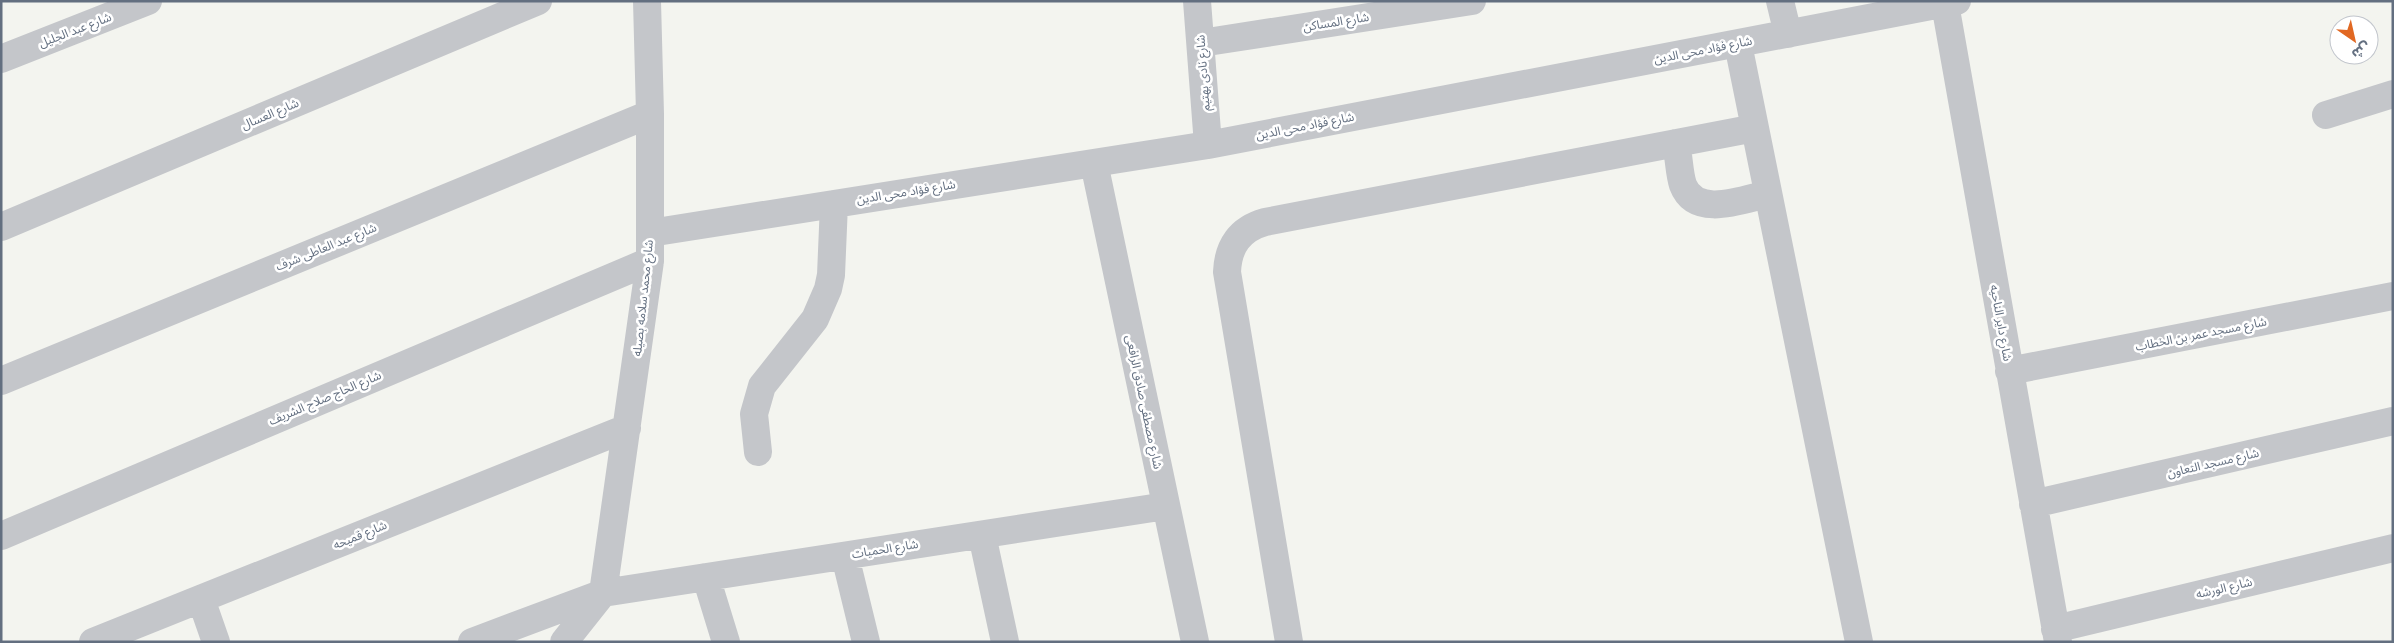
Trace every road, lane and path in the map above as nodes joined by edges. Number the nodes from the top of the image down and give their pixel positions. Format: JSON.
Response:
{"nodes":[{"id":1,"x":148,"y":1,"type":"edge"},
{"id":2,"x":538,"y":1,"type":"edge"},
{"id":3,"x":647,"y":1,"type":"edge"},
{"id":4,"x":1197,"y":1,"type":"edge"},
{"id":5,"x":1472,"y":1,"type":"edge"},
{"id":6,"x":1780,"y":1,"type":"edge"},
{"id":7,"x":1951,"y":3,"type":"edge"},
{"id":8,"x":1788,"y":34,"type":"junction"},
{"id":9,"x":1201,"y":43,"type":"junction"},
{"id":10,"x":1738,"y":44,"type":"junction"},
{"id":11,"x":1,"y":59,"type":"edge"},
{"id":12,"x":2393,"y":94,"type":"edge"},
{"id":13,"x":650,"y":114,"type":"junction"},
{"id":14,"x":2326,"y":115,"type":"dead end"},
{"id":15,"x":1755,"y":128,"type":"junction"},
{"id":16,"x":1676,"y":143,"type":"junction"},
{"id":17,"x":1208,"y":144,"type":"junction"},
{"id":18,"x":1094,"y":163,"type":"junction"},
{"id":19,"x":1768,"y":194,"type":"junction"},
{"id":20,"x":834,"y":204,"type":"junction"},
{"id":21,"x":1,"y":227,"type":"edge"},
{"id":22,"x":650,"y":233,"type":"junction"},
{"id":23,"x":650,"y":261,"type":"junction"},
{"id":24,"x":2393,"y":296,"type":"edge"},
{"id":25,"x":2010,"y":371,"type":"junction"},
{"id":26,"x":1,"y":381,"type":"edge"},
{"id":27,"x":2393,"y":420,"type":"edge"},
{"id":28,"x":627,"y":428,"type":"junction"},
{"id":29,"x":758,"y":452,"type":"dead end"},
{"id":30,"x":2033,"y":504,"type":"junction"},
{"id":31,"x":1166,"y":506,"type":"junction"},
{"id":32,"x":982,"y":534,"type":"junction"},
{"id":33,"x":1,"y":536,"type":"edge"},
{"id":34,"x":2393,"y":548,"type":"edge"},
{"id":35,"x":845,"y":556,"type":"junction"},
{"id":36,"x":706,"y":577,"type":"junction"},
{"id":37,"x":603,"y":593,"type":"junction"},
{"id":38,"x":201,"y":599,"type":"junction"},
{"id":39,"x":2057,"y":635,"type":"edge"},
{"id":40,"x":93,"y":642,"type":"edge"},
{"id":41,"x":216,"y":642,"type":"edge"},
{"id":42,"x":472,"y":642,"type":"edge"},
{"id":43,"x":564,"y":642,"type":"edge"},
{"id":44,"x":726,"y":642,"type":"edge"},
{"id":45,"x":866,"y":642,"type":"edge"},
{"id":46,"x":1005,"y":642,"type":"edge"},
{"id":47,"x":1194,"y":642,"type":"edge"},
{"id":48,"x":1289,"y":642,"type":"edge"},
{"id":49,"x":1859,"y":642,"type":"edge"}],
"edges":[{"from":1,"to":11,"type":"street","name":"شارع عبد الجليل"},
{"from":2,"to":21,"type":"street","name":"شارع العسال"},
{"from":3,"to":13,"type":"street","name":"شارع محمد سلامه بصيله"},
{"from":4,"to":9,"type":"street","name":"شارع نادى بهتيم"},
{"from":5,"to":9,"type":"street","name":"شارع المساكن"},
{"from":6,"to":8,"type":"street"},
{"from":7,"to":8,"type":"street","name":"شارع فؤاد محى الدين"},
{"from":7,"to":25,"type":"street","name":"شارع داير الناحيه"},
{"from":8,"to":10,"type":"street","name":"شارع فؤاد محى الدين"},
{"from":9,"to":17,"type":"street","name":"شارع نادى بهتيم"},
{"from":10,"to":15,"type":"street"},
{"from":10,"to":17,"type":"street","name":"شارع فؤاد محى الدين"},
{"from":12,"to":14,"type":"street"},
{"from":13,"to":22,"type":"street","name":"شارع محمد سلامه بصيله"},
{"from":13,"to":26,"type":"street","name":"شارع عبد العاطى شرف"},
{"from":15,"to":16,"type":"street"},
{"from":15,"to":19,"type":"street"},
{"from":16,"to":19,"type":"street"},
{"from":16,"to":48,"type":"street"},
{"from":17,"to":18,"type":"street","name":"شارع فؤاد محى الدين"},
{"from":18,"to":20,"type":"street","name":"شارع فؤاد محى الدين"},
{"from":18,"to":31,"type":"street","name":"شارع مصطفى صادق الرافعى"},
{"from":19,"to":49,"type":"street"},
{"from":20,"to":22,"type":"street","name":"شارع فؤاد محى الدين"},
{"from":20,"to":29,"type":"street"},
{"from":22,"to":23,"type":"street","name":"شارع محمد سلامه بصيله"},
{"from":23,"to":28,"type":"street","name":"شارع محمد سلامه بصيله"},
{"from":23,"to":33,"type":"street","name":"شارع الحاج صلاح الشريف"},
{"from":24,"to":25,"type":"street","name":"شارع مسجد عمر بن الخطاب"},
{"from":25,"to":30,"type":"street","name":"شارع داير الناحيه"},
{"from":27,"to":30,"type":"street","name":"شارع مسجد التعاون"},
{"from":28,"to":37,"type":"street","name":"شارع محمد سلامه بصيله"},
{"from":28,"to":38,"type":"street","name":"شارع قميحه"},
{"from":30,"to":39,"type":"street","name":"شارع داير الناحيه"},
{"from":31,"to":32,"type":"street","name":"شارع الحميات"},
{"from":31,"to":47,"type":"street","name":"شارع مصطفى صادق الرافعى"},
{"from":32,"to":35,"type":"street","name":"شارع الحميات"},
{"from":32,"to":46,"type":"street"},
{"from":34,"to":39,"type":"street","name":"شارع الورشه"},
{"from":35,"to":36,"type":"street","name":"شارع الحميات"},
{"from":35,"to":45,"type":"street"},
{"from":36,"to":37,"type":"street","name":"شارع الحميات"},
{"from":36,"to":44,"type":"street"},
{"from":37,"to":42,"type":"street","name":"شارع الحميات"},
{"from":37,"to":43,"type":"street"},
{"from":38,"to":40,"type":"street","name":"شارع قميحه"},
{"from":38,"to":41,"type":"street"}]}
